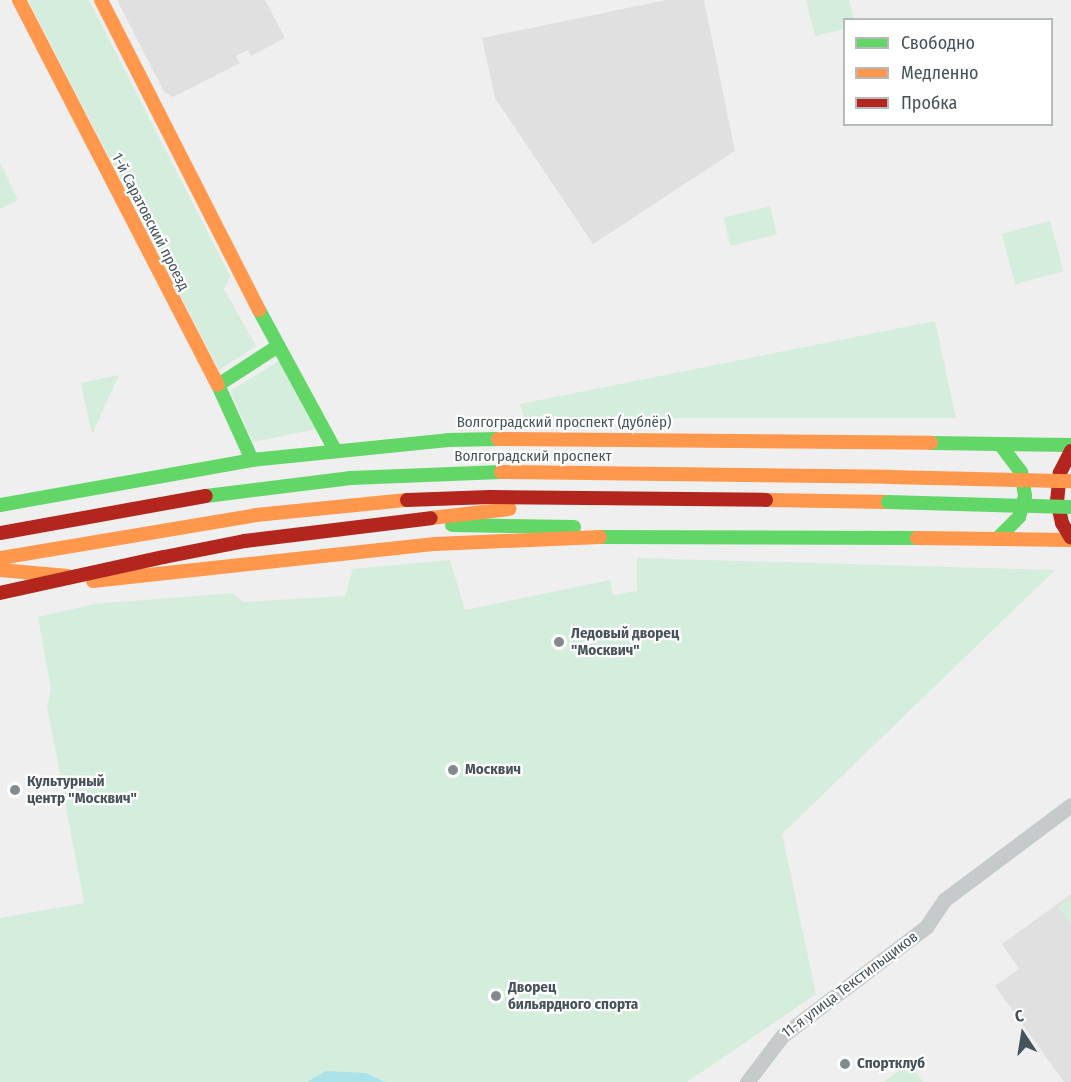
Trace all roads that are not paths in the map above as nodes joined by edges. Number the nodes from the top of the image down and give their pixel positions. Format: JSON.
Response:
{"nodes":[{"id":1,"x":19,"y":0,"type":"edge"},
{"id":2,"x":101,"y":0,"type":"edge"},
{"id":3,"x":278,"y":346,"type":"junction"},
{"id":4,"x":218,"y":385,"type":"junction"},
{"id":5,"x":1000,"y":445,"type":"junction"},
{"id":6,"x":1071,"y":445,"type":"edge"},
{"id":7,"x":334,"y":448,"type":"junction"},
{"id":8,"x":1071,"y":451,"type":"edge"},
{"id":9,"x":252,"y":460,"type":"junction"},
{"id":10,"x":1071,"y":481,"type":"edge"},
{"id":11,"x":60,"y":492,"type":"junction"},
{"id":12,"x":595,"y":498,"type":"junction"},
{"id":13,"x":0,"y":505,"type":"edge"},
{"id":14,"x":1071,"y":507,"type":"edge"},
{"id":15,"x":0,"y":513,"type":"edge"},
{"id":16,"x":392,"y":526,"type":"junction"},
{"id":17,"x":0,"y":532,"type":"edge"},
{"id":18,"x":659,"y":534,"type":"junction"},
{"id":19,"x":997,"y":539,"type":"junction"},
{"id":20,"x":1071,"y":539,"type":"edge"},
{"id":21,"x":0,"y":558,"type":"edge"},
{"id":22,"x":0,"y":570,"type":"edge"},
{"id":23,"x":99,"y":580,"type":"junction"},
{"id":24,"x":0,"y":586,"type":"edge"},
{"id":25,"x":0,"y":593,"type":"edge"},
{"id":26,"x":1071,"y":805,"type":"edge"},
{"id":27,"x":747,"y":1082,"type":"edge"}],
"edges":[{"from":1,"to":4,"type":"main road","name":"1-й Саратовский проезд"},
{"from":2,"to":3,"type":"main road"},
{"from":3,"to":4,"type":"main road"},
{"from":3,"to":7,"type":"main road"},
{"from":4,"to":9,"type":"main road","name":"1-й Саратовский проезд"},
{"from":5,"to":6,"type":"main road","name":"Волгоградский проспект (дублёр)"},
{"from":5,"to":7,"type":"main road","name":"Волгоградский проспект (дублёр)"},
{"from":5,"to":19,"type":"main road"},
{"from":7,"to":9,"type":"main road","name":"Волгоградский проспект (дублёр)"},
{"from":8,"to":20,"type":"main road"},
{"from":9,"to":11,"type":"main road","name":"Волгоградский проспект (дублёр)"},
{"from":10,"to":17,"type":"main road","name":"Волгоградский проспект","bridge":true},
{"from":11,"to":13,"type":"main road","name":"Волгоградский проспект (дублёр)"},
{"from":11,"to":15,"type":"main road","name":"Волгоградский проспект (дублёр)"},
{"from":12,"to":14,"type":"main road","bridge":true},
{"from":12,"to":16,"type":"main road"},
{"from":12,"to":21,"type":"main road"},
{"from":16,"to":18,"type":"main road"},
{"from":16,"to":25,"type":"main road","bridge":true},
{"from":18,"to":19,"type":"main road"},
{"from":18,"to":23,"type":"main road"},
{"from":19,"to":20,"type":"main road"},
{"from":22,"to":23,"type":"main road"},
{"from":23,"to":24,"type":"main road"},
{"from":26,"to":27,"type":"street","name":"11-я улица Текстильщиков"}]}
